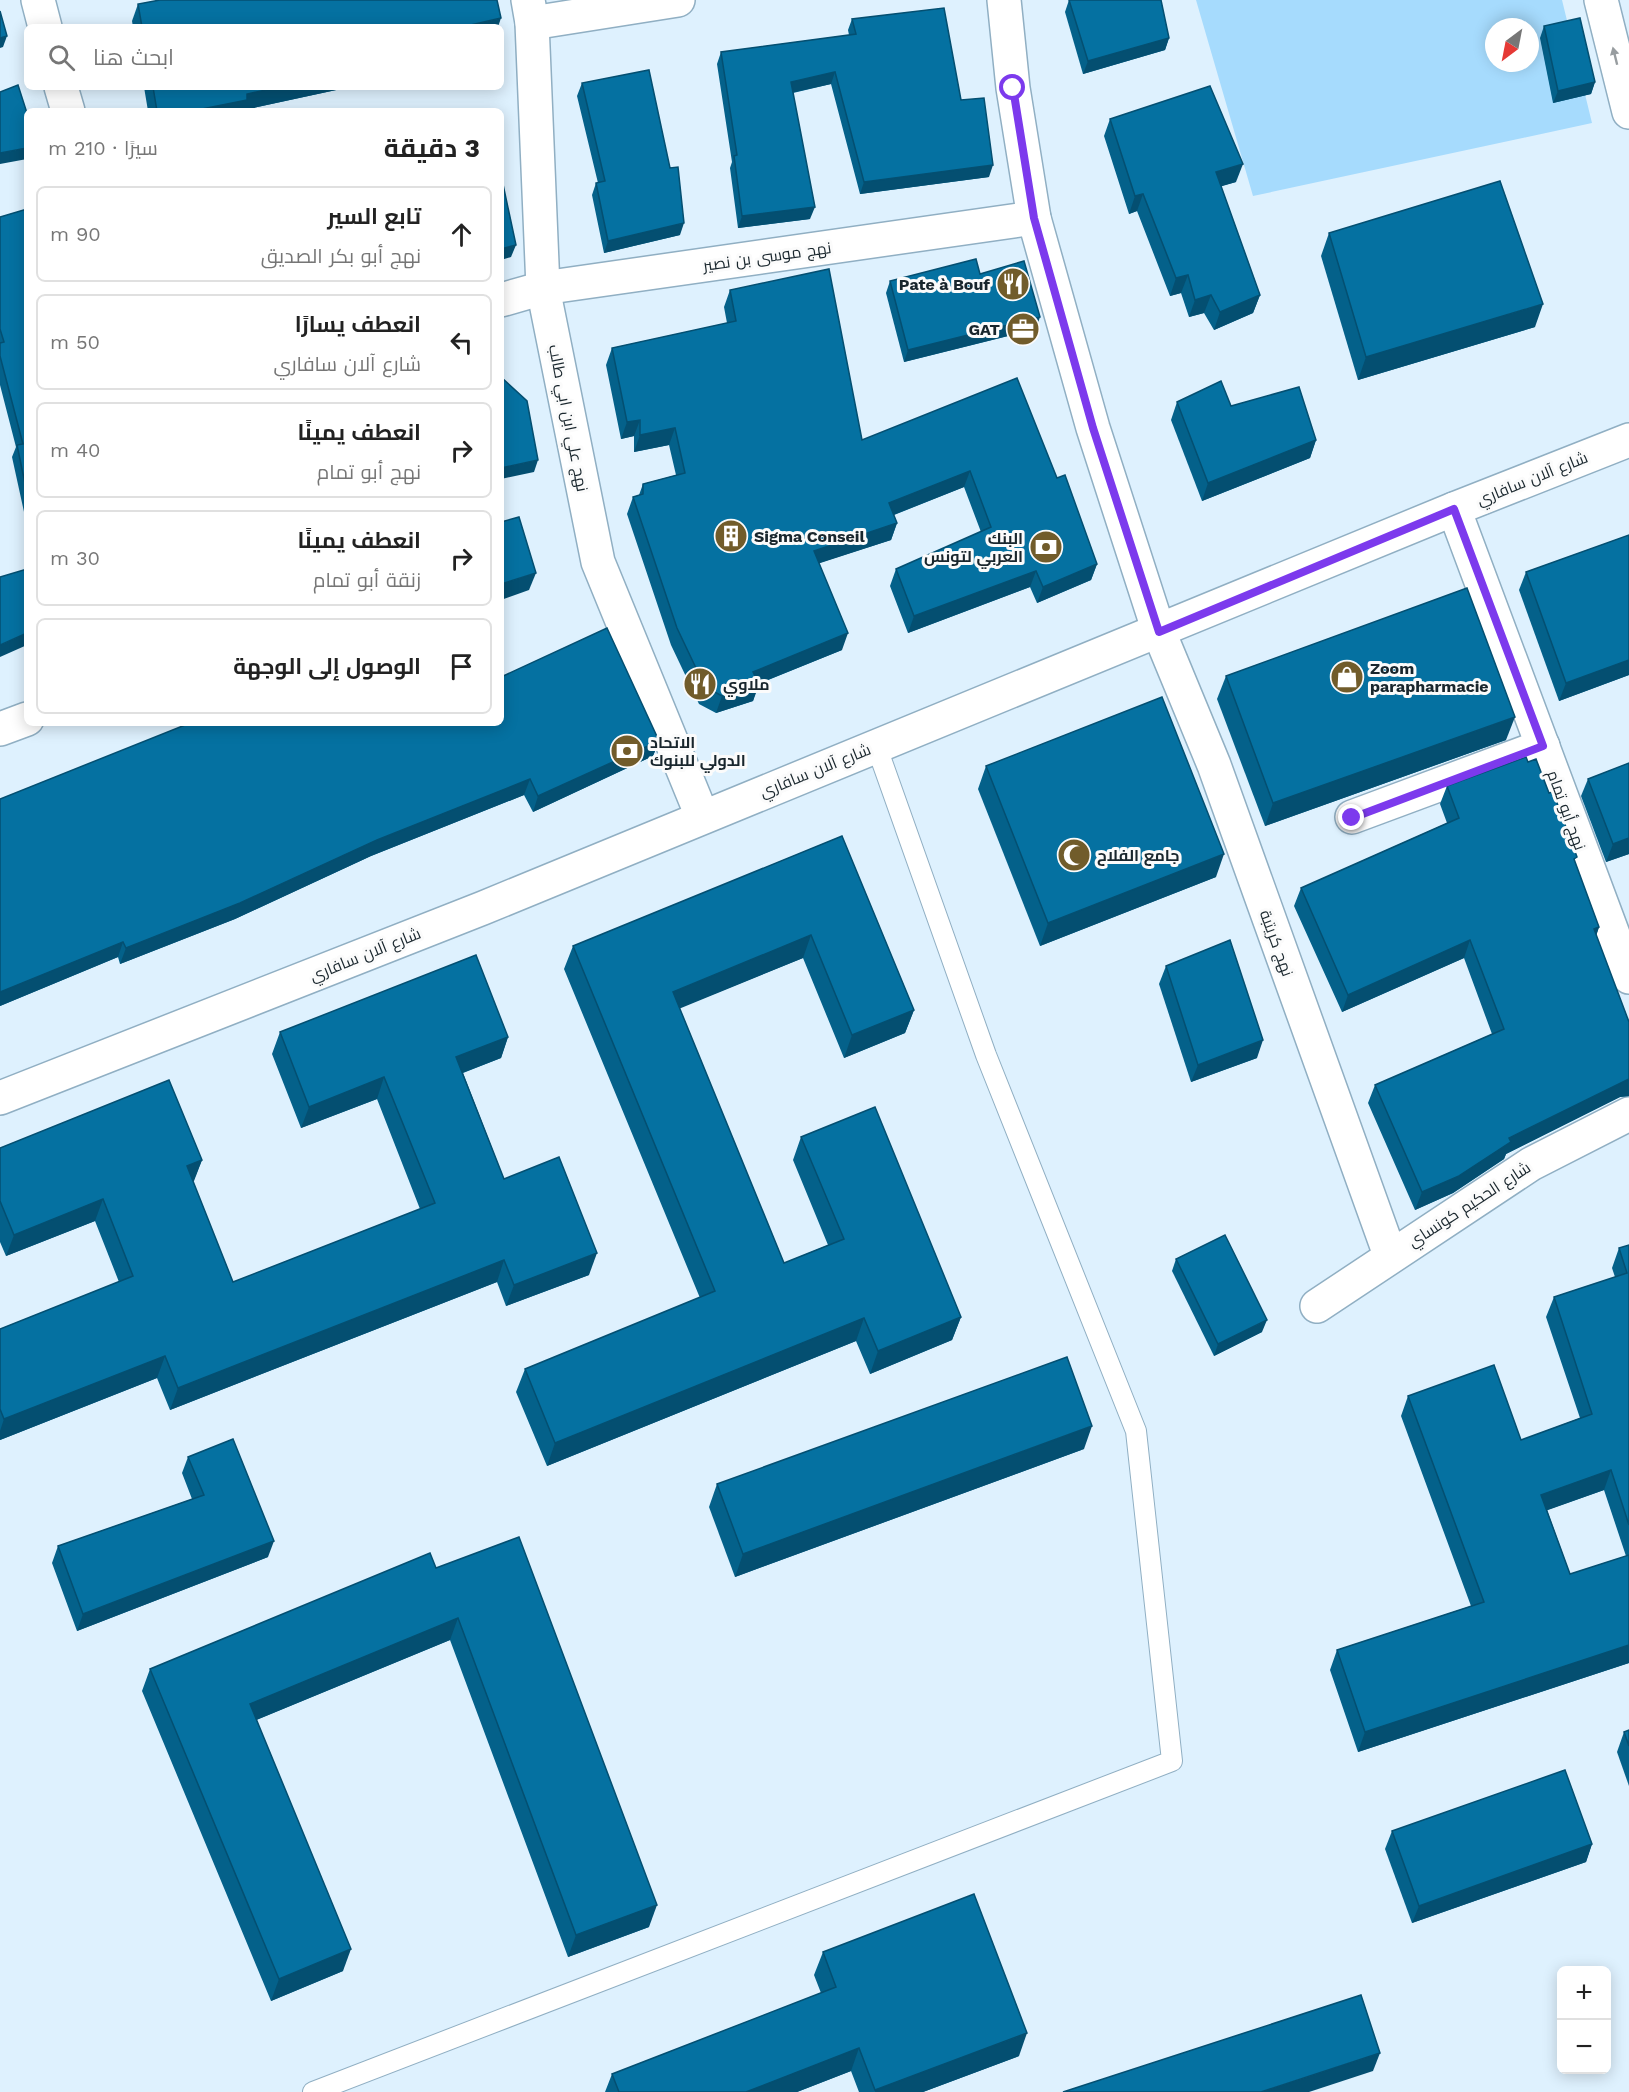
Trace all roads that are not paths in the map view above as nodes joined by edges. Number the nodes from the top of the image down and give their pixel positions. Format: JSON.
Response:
{"nodes":[{"id":1,"x":38,"y":0,"type":"edge"},
{"id":2,"x":678,"y":0,"type":"edge"},
{"id":3,"x":1004,"y":0,"type":"edge"},
{"id":4,"x":1601,"y":0,"type":"edge"},
{"id":5,"x":530,"y":11,"type":"edge"},
{"id":6,"x":44,"y":24,"type":"edge"},
{"id":7,"x":62,"y":90,"type":"edge"},
{"id":8,"x":67,"y":108,"type":"edge"},
{"id":9,"x":1629,"y":112,"type":"edge"},
{"id":10,"x":1034,"y":218,"type":"junction"},
{"id":11,"x":543,"y":288,"type":"junction"},
{"id":12,"x":504,"y":299,"type":"edge"},
{"id":13,"x":1629,"y":440,"type":"edge"},
{"id":14,"x":1454,"y":509,"type":"junction"},
{"id":15,"x":1159,"y":632,"type":"junction"},
{"id":16,"x":24,"y":720,"type":"edge"},
{"id":17,"x":0,"y":729,"type":"edge"},
{"id":18,"x":876,"y":745,"type":"junction"},
{"id":19,"x":1543,"y":746,"type":"junction"},
{"id":20,"x":702,"y":816,"type":"junction"},
{"id":21,"x":1352,"y":818,"type":"dead end"},
{"id":22,"x":1629,"y":977,"type":"edge"},
{"id":23,"x":0,"y":1098,"type":"edge"},
{"id":24,"x":1629,"y":1114,"type":"edge"},
{"id":25,"x":1390,"y":1255,"type":"junction"},
{"id":26,"x":1317,"y":1306,"type":"dead end"},
{"id":27,"x":314,"y":2092,"type":"edge"}],
"edges":[{"from":1,"to":6,"type":"street"},
{"from":2,"to":5,"type":"street"},
{"from":3,"to":10,"type":"street","name":"نهج كريتبة"},
{"from":9,"to":4,"type":"street","one_way":true},
{"from":5,"to":11,"type":"street","name":"نهج علي ابن ابي طالب"},
{"from":7,"to":8,"type":"street"},
{"from":10,"to":11,"type":"street","name":"نهج موسى بن نصير"},
{"from":10,"to":15,"type":"street","name":"نهج كريتبة"},
{"from":11,"to":12,"type":"street","name":"نهج موسى بن نصير"},
{"from":11,"to":20,"type":"street","name":"نهج علي ابن ابي طالب"},
{"from":13,"to":14,"type":"street","name":"شارع آلان سافاري"},
{"from":14,"to":15,"type":"street","name":"شارع آلان سافاري"},
{"from":14,"to":19,"type":"street","name":"نهج أبو تمام"},
{"from":15,"to":18,"type":"street","name":"شارع آلان سافاري"},
{"from":15,"to":25,"type":"street","name":"نهج كريتبة"},
{"from":16,"to":17,"type":"street"},
{"from":18,"to":20,"type":"street","name":"شارع آلان سافاري"},
{"from":18,"to":27,"type":"lane"},
{"from":19,"to":21,"type":"street"},
{"from":19,"to":22,"type":"street","name":"نهج أبو تمام"},
{"from":20,"to":23,"type":"street","name":"شارع آلان سافاري"},
{"from":24,"to":25,"type":"street","name":"شارع الحكيم كونساي"},
{"from":25,"to":26,"type":"street","name":"شارع الحكيم كونساي"}]}
